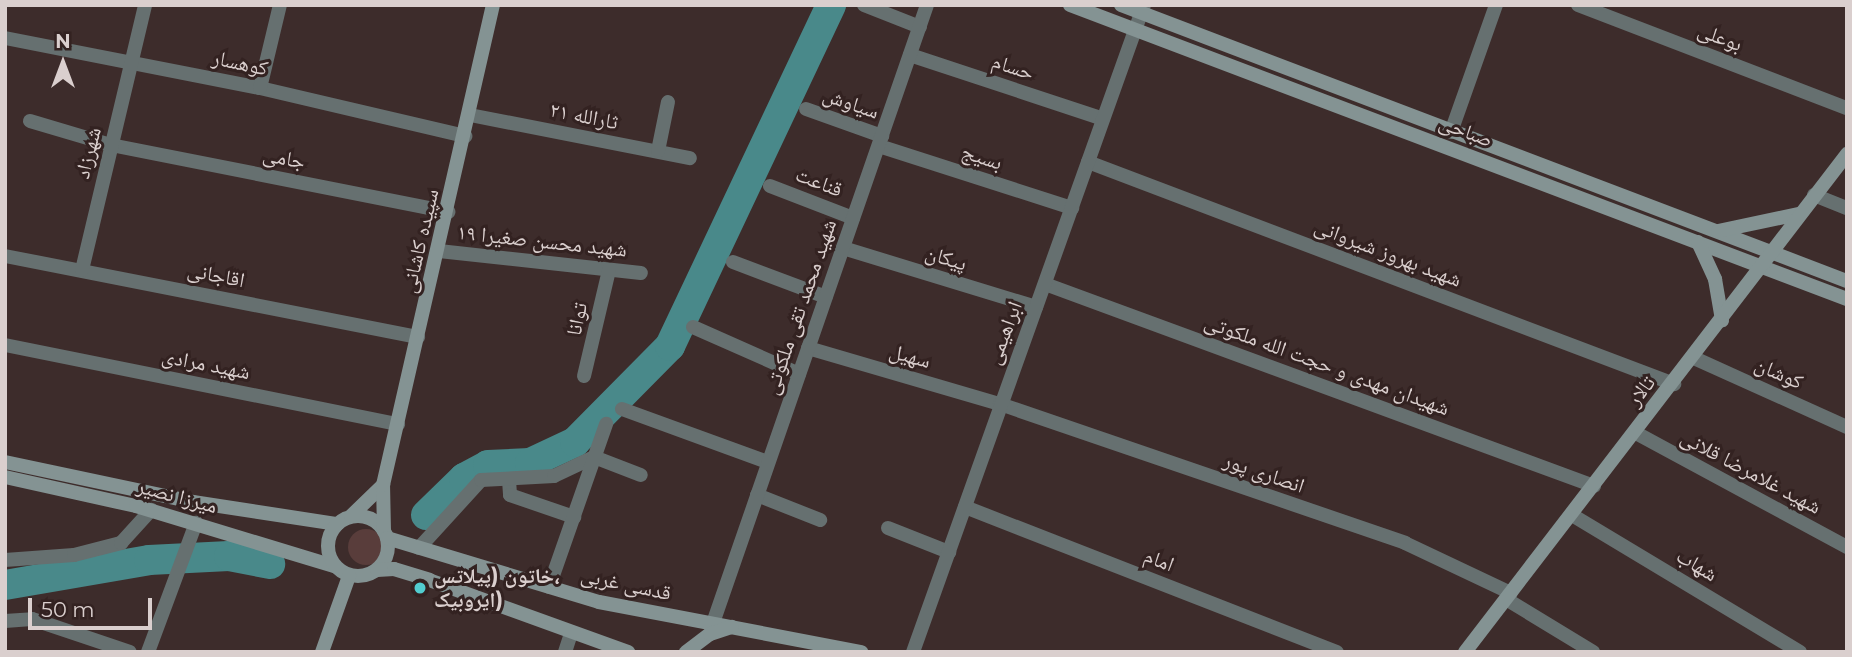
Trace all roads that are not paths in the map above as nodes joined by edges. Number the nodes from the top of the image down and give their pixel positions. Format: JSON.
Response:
{"nodes":[{"id":1,"x":145,"y":5,"type":"edge"},
{"id":2,"x":280,"y":5,"type":"edge"},
{"id":3,"x":494,"y":5,"type":"edge"},
{"id":4,"x":864,"y":5,"type":"edge"},
{"id":5,"x":927,"y":5,"type":"edge"},
{"id":6,"x":1070,"y":5,"type":"edge"},
{"id":7,"x":1121,"y":5,"type":"edge"},
{"id":8,"x":1496,"y":5,"type":"edge"},
{"id":9,"x":1578,"y":5,"type":"edge"},
{"id":10,"x":1142,"y":9,"type":"edge"},
{"id":11,"x":1612,"y":11,"type":"edge"},
{"id":12,"x":919,"y":27,"type":"junction"},
{"id":13,"x":1135,"y":30,"type":"junction"},
{"id":14,"x":5,"y":38,"type":"edge"},
{"id":15,"x":910,"y":55,"type":"junction"},
{"id":16,"x":133,"y":62,"type":"junction"},
{"id":17,"x":260,"y":88,"type":"junction"},
{"id":18,"x":668,"y":102,"type":"dead end"},
{"id":19,"x":1847,"y":108,"type":"edge"},
{"id":20,"x":806,"y":109,"type":"dead end"},
{"id":21,"x":470,"y":115,"type":"junction"},
{"id":22,"x":1104,"y":119,"type":"junction"},
{"id":23,"x":30,"y":121,"type":"dead end"},
{"id":24,"x":1451,"y":132,"type":"junction"},
{"id":25,"x":465,"y":136,"type":"junction"},
{"id":26,"x":880,"y":141,"type":"junction"},
{"id":27,"x":111,"y":145,"type":"junction"},
{"id":28,"x":658,"y":151,"type":"junction"},
{"id":29,"x":1847,"y":154,"type":"edge"},
{"id":30,"x":690,"y":158,"type":"dead end"},
{"id":31,"x":1088,"y":162,"type":"junction"},
{"id":32,"x":770,"y":186,"type":"dead end"},
{"id":33,"x":1814,"y":195,"type":"junction"},
{"id":34,"x":1072,"y":208,"type":"junction"},
{"id":35,"x":1847,"y":208,"type":"edge"},
{"id":36,"x":448,"y":212,"type":"junction"},
{"id":37,"x":1799,"y":214,"type":"junction"},
{"id":38,"x":853,"y":218,"type":"junction"},
{"id":39,"x":1716,"y":232,"type":"junction"},
{"id":40,"x":1698,"y":242,"type":"junction"},
{"id":41,"x":843,"y":248,"type":"junction"},
{"id":42,"x":439,"y":251,"type":"junction"},
{"id":43,"x":1771,"y":253,"type":"junction"},
{"id":44,"x":5,"y":256,"type":"edge"},
{"id":45,"x":733,"y":262,"type":"dead end"},
{"id":46,"x":1761,"y":266,"type":"junction"},
{"id":47,"x":82,"y":270,"type":"junction"},
{"id":48,"x":608,"y":270,"type":"junction"},
{"id":49,"x":641,"y":273,"type":"dead end"},
{"id":50,"x":1847,"y":281,"type":"edge"},
{"id":51,"x":1045,"y":284,"type":"junction"},
{"id":52,"x":826,"y":297,"type":"junction"},
{"id":53,"x":1847,"y":299,"type":"edge"},
{"id":54,"x":1036,"y":307,"type":"junction"},
{"id":55,"x":1722,"y":320,"type":"junction"},
{"id":56,"x":693,"y":327,"type":"dead end"},
{"id":57,"x":418,"y":337,"type":"junction"},
{"id":58,"x":5,"y":345,"type":"edge"},
{"id":59,"x":808,"y":348,"type":"junction"},
{"id":60,"x":1694,"y":358,"type":"junction"},
{"id":61,"x":799,"y":374,"type":"junction"},
{"id":62,"x":584,"y":376,"type":"dead end"},
{"id":63,"x":1674,"y":384,"type":"junction"},
{"id":64,"x":999,"y":404,"type":"junction"},
{"id":65,"x":622,"y":409,"type":"dead end"},
{"id":66,"x":398,"y":424,"type":"junction"},
{"id":67,"x":606,"y":424,"type":"dead end"},
{"id":68,"x":1847,"y":427,"type":"edge"},
{"id":69,"x":1636,"y":433,"type":"junction"},
{"id":70,"x":594,"y":457,"type":"junction"},
{"id":71,"x":5,"y":462,"type":"edge"},
{"id":72,"x":768,"y":462,"type":"junction"},
{"id":73,"x":641,"y":475,"type":"dead end"},
{"id":74,"x":5,"y":477,"type":"edge"},
{"id":75,"x":509,"y":480,"type":"junction"},
{"id":76,"x":383,"y":485,"type":"junction"},
{"id":77,"x":1594,"y":486,"type":"junction"},
{"id":78,"x":757,"y":495,"type":"junction"},
{"id":79,"x":187,"y":501,"type":"junction"},
{"id":80,"x":965,"y":507,"type":"junction"},
{"id":81,"x":151,"y":510,"type":"junction"},
{"id":82,"x":1572,"y":515,"type":"junction"},
{"id":83,"x":351,"y":516,"type":"junction"},
{"id":84,"x":574,"y":517,"type":"junction"},
{"id":85,"x":820,"y":520,"type":"dead end"},
{"id":86,"x":189,"y":521,"type":"junction"},
{"id":87,"x":337,"y":524,"type":"junction"},
{"id":88,"x":888,"y":528,"type":"dead end"},
{"id":89,"x":386,"y":535,"type":"junction"},
{"id":90,"x":1847,"y":547,"type":"edge"},
{"id":91,"x":418,"y":548,"type":"junction"},
{"id":92,"x":949,"y":552,"type":"junction"},
{"id":93,"x":5,"y":560,"type":"edge"},
{"id":94,"x":334,"y":566,"type":"junction"},
{"id":95,"x":377,"y":570,"type":"junction"},
{"id":96,"x":349,"y":576,"type":"junction"},
{"id":97,"x":549,"y":587,"type":"junction"},
{"id":98,"x":1508,"y":596,"type":"junction"},
{"id":99,"x":5,"y":621,"type":"edge"},
{"id":100,"x":713,"y":622,"type":"junction"},
{"id":101,"x":733,"y":626,"type":"junction"},
{"id":102,"x":571,"y":634,"type":"junction"},
{"id":103,"x":130,"y":652,"type":"edge"},
{"id":104,"x":148,"y":652,"type":"edge"},
{"id":105,"x":322,"y":652,"type":"edge"},
{"id":106,"x":565,"y":652,"type":"edge"},
{"id":107,"x":628,"y":652,"type":"edge"},
{"id":108,"x":686,"y":652,"type":"edge"},
{"id":109,"x":861,"y":652,"type":"edge"},
{"id":110,"x":914,"y":652,"type":"edge"},
{"id":111,"x":1337,"y":652,"type":"edge"},
{"id":112,"x":1465,"y":652,"type":"edge"},
{"id":113,"x":1593,"y":652,"type":"edge"},
{"id":114,"x":1801,"y":652,"type":"edge"}],
"edges":[{"from":1,"to":16,"type":"street","name":"شهرزاد"},
{"from":2,"to":17,"type":"street"},
{"from":3,"to":21,"type":"street","name":"سپیده کاشانی"},
{"from":4,"to":12,"type":"street"},
{"from":5,"to":12,"type":"street","name":"شهید محمد تقی ملکوتی"},
{"from":6,"to":13,"type":"street","name":"صباحی"},
{"from":7,"to":10,"type":"street","name":"صباحی"},
{"from":8,"to":24,"type":"street"},
{"from":9,"to":11,"type":"street","name":"بوعلی"},
{"from":10,"to":13,"type":"street","name":"ابراهیمی"},
{"from":10,"to":24,"type":"street","name":"صباحی"},
{"from":11,"to":19,"type":"street","name":"بوعلی"},
{"from":12,"to":15,"type":"street","name":"شهید محمد تقی ملکوتی"},
{"from":13,"to":22,"type":"street","name":"ابراهیمی"},
{"from":13,"to":40,"type":"street","name":"صباحی"},
{"from":14,"to":16,"type":"street","name":"کوهسار"},
{"from":15,"to":22,"type":"street","name":"حسام"},
{"from":15,"to":26,"type":"street","name":"شهید محمد تقی ملکوتی"},
{"from":16,"to":17,"type":"street","name":"کوهسار"},
{"from":16,"to":27,"type":"street","name":"شهرزاد"},
{"from":17,"to":25,"type":"street","name":"کوهسار"},
{"from":18,"to":28,"type":"street"},
{"from":20,"to":26,"type":"street","name":"سیاوش"},
{"from":21,"to":25,"type":"street","name":"سپیده کاشانی"},
{"from":21,"to":28,"type":"street","name":"ثارالله ۲۱"},
{"from":22,"to":31,"type":"street","name":"ابراهیمی"},
{"from":23,"to":27,"type":"street","name":"جامی"},
{"from":24,"to":39,"type":"street","name":"صباحی"},
{"from":25,"to":36,"type":"street","name":"سپیده کاشانی"},
{"from":26,"to":34,"type":"street","name":"بسیج"},
{"from":26,"to":38,"type":"street","name":"شهید محمد تقی ملکوتی"},
{"from":27,"to":36,"type":"street","name":"جامی"},
{"from":27,"to":47,"type":"street","name":"شهرزاد"},
{"from":28,"to":30,"type":"street","name":"ثارالله ۲۱"},
{"from":29,"to":33,"type":"street","name":"تالار"},
{"from":31,"to":34,"type":"street","name":"ابراهیمی"},
{"from":31,"to":63,"type":"street","name":"شهید بهروز شیروانی"},
{"from":32,"to":38,"type":"street","name":"قناعت"},
{"from":33,"to":35,"type":"street"},
{"from":33,"to":37,"type":"street","name":"تالار"},
{"from":34,"to":51,"type":"street","name":"ابراهیمی"},
{"from":36,"to":42,"type":"street","name":"سپیده کاشانی"},
{"from":37,"to":39,"type":"street"},
{"from":37,"to":43,"type":"street","name":"تالار"},
{"from":38,"to":41,"type":"street","name":"شهید محمد تقی ملکوتی"},
{"from":39,"to":43,"type":"street","name":"صباحی"},
{"from":40,"to":46,"type":"street","name":"صباحی"},
{"from":40,"to":55,"type":"street"},
{"from":41,"to":52,"type":"street","name":"شهید محمد تقی ملکوتی"},
{"from":41,"to":54,"type":"street","name":"پیکان"},
{"from":42,"to":48,"type":"street","name":"شهید محسن صغیرا ۱۹"},
{"from":42,"to":57,"type":"street","name":"سپیده کاشانی"},
{"from":43,"to":46,"type":"street","name":"تالار"},
{"from":43,"to":50,"type":"street","name":"صباحی"},
{"from":44,"to":47,"type":"street","name":"اقاجانی"},
{"from":45,"to":52,"type":"street"},
{"from":46,"to":53,"type":"street","name":"صباحی"},
{"from":46,"to":55,"type":"street","name":"تالار"},
{"from":47,"to":57,"type":"street","name":"اقاجانی"},
{"from":48,"to":49,"type":"street","name":"شهید محسن صغیرا ۱۹"},
{"from":48,"to":62,"type":"street","name":"توانا"},
{"from":51,"to":54,"type":"street","name":"ابراهیمی"},
{"from":51,"to":77,"type":"street","name":"شهیدان مهدی و حجت الله ملکوتی"},
{"from":52,"to":59,"type":"street","name":"شهید محمد تقی ملکوتی"},
{"from":54,"to":64,"type":"street","name":"ابراهیمی"},
{"from":55,"to":60,"type":"street","name":"تالار"},
{"from":56,"to":61,"type":"street"},
{"from":57,"to":66,"type":"street","name":"سپیده کاشانی"},
{"from":58,"to":66,"type":"street","name":"شهید مرادی"},
{"from":59,"to":61,"type":"street","name":"شهید محمد تقی ملکوتی"},
{"from":59,"to":64,"type":"street","name":"سهیل"},
{"from":60,"to":63,"type":"street","name":"تالار"},
{"from":60,"to":68,"type":"street","name":"کوشان"},
{"from":61,"to":72,"type":"street","name":"شهید محمد تقی ملکوتی"},
{"from":63,"to":69,"type":"street","name":"تالار"},
{"from":64,"to":80,"type":"street","name":"ابراهیمی"},
{"from":64,"to":98,"type":"street","name":"انصاری پور"},
{"from":65,"to":72,"type":"street"},
{"from":66,"to":76,"type":"street","name":"سپیده کاشانی"},
{"from":67,"to":70,"type":"street"},
{"from":69,"to":77,"type":"street","name":"تالار"},
{"from":69,"to":90,"type":"street","name":"شهید غلامرضا قلانی"},
{"from":70,"to":73,"type":"street"},
{"from":70,"to":75,"type":"street"},
{"from":70,"to":84,"type":"street"},
{"from":71,"to":79,"type":"street","name":"میرزا نصیر"},
{"from":72,"to":78,"type":"street","name":"شهید محمد تقی ملکوتی"},
{"from":74,"to":81,"type":"street","name":"میرزا نصیر"},
{"from":75,"to":84,"type":"street"},
{"from":75,"to":91,"type":"street"},
{"from":76,"to":83,"type":"street"},
{"from":76,"to":89,"type":"street","name":"سپیده کاشانی"},
{"from":77,"to":82,"type":"street","name":"تالار"},
{"from":78,"to":85,"type":"street"},
{"from":78,"to":100,"type":"street","name":"شهید محمد تقی ملکوتی"},
{"from":79,"to":86,"type":"street"},
{"from":79,"to":87,"type":"street","name":"میرزا نصیر"},
{"from":80,"to":92,"type":"street","name":"ابراهیمی"},
{"from":80,"to":111,"type":"street","name":"امام"},
{"from":81,"to":86,"type":"street","name":"میرزا نصیر"},
{"from":81,"to":93,"type":"street"},
{"from":82,"to":98,"type":"street","name":"تالار"},
{"from":82,"to":114,"type":"street","name":"شهاب"},
{"from":83,"to":87,"type":"street"},
{"from":83,"to":89,"type":"street"},
{"from":84,"to":97,"type":"street"},
{"from":86,"to":94,"type":"street","name":"میرزا نصیر"},
{"from":86,"to":104,"type":"street"},
{"from":87,"to":94,"type":"street"},
{"from":88,"to":92,"type":"street"},
{"from":89,"to":91,"type":"street","name":"قدسی غربی"},
{"from":89,"to":95,"type":"street"},
{"from":91,"to":97,"type":"street","name":"قدسی غربی"},
{"from":92,"to":110,"type":"street","name":"ابراهیمی"},
{"from":94,"to":96,"type":"street"},
{"from":95,"to":96,"type":"street"},
{"from":95,"to":102,"type":"street"},
{"from":96,"to":105,"type":"street"},
{"from":97,"to":100,"type":"street","name":"قدسی غربی"},
{"from":98,"to":112,"type":"street","name":"تالار"},
{"from":98,"to":113,"type":"street","name":"انصاری پور"},
{"from":99,"to":103,"type":"street"},
{"from":100,"to":101,"type":"street","name":"قدسی غربی"},
{"from":101,"to":108,"type":"street"},
{"from":101,"to":109,"type":"street","name":"قدسی غربی"},
{"from":102,"to":106,"type":"street"},
{"from":102,"to":107,"type":"street"}]}
